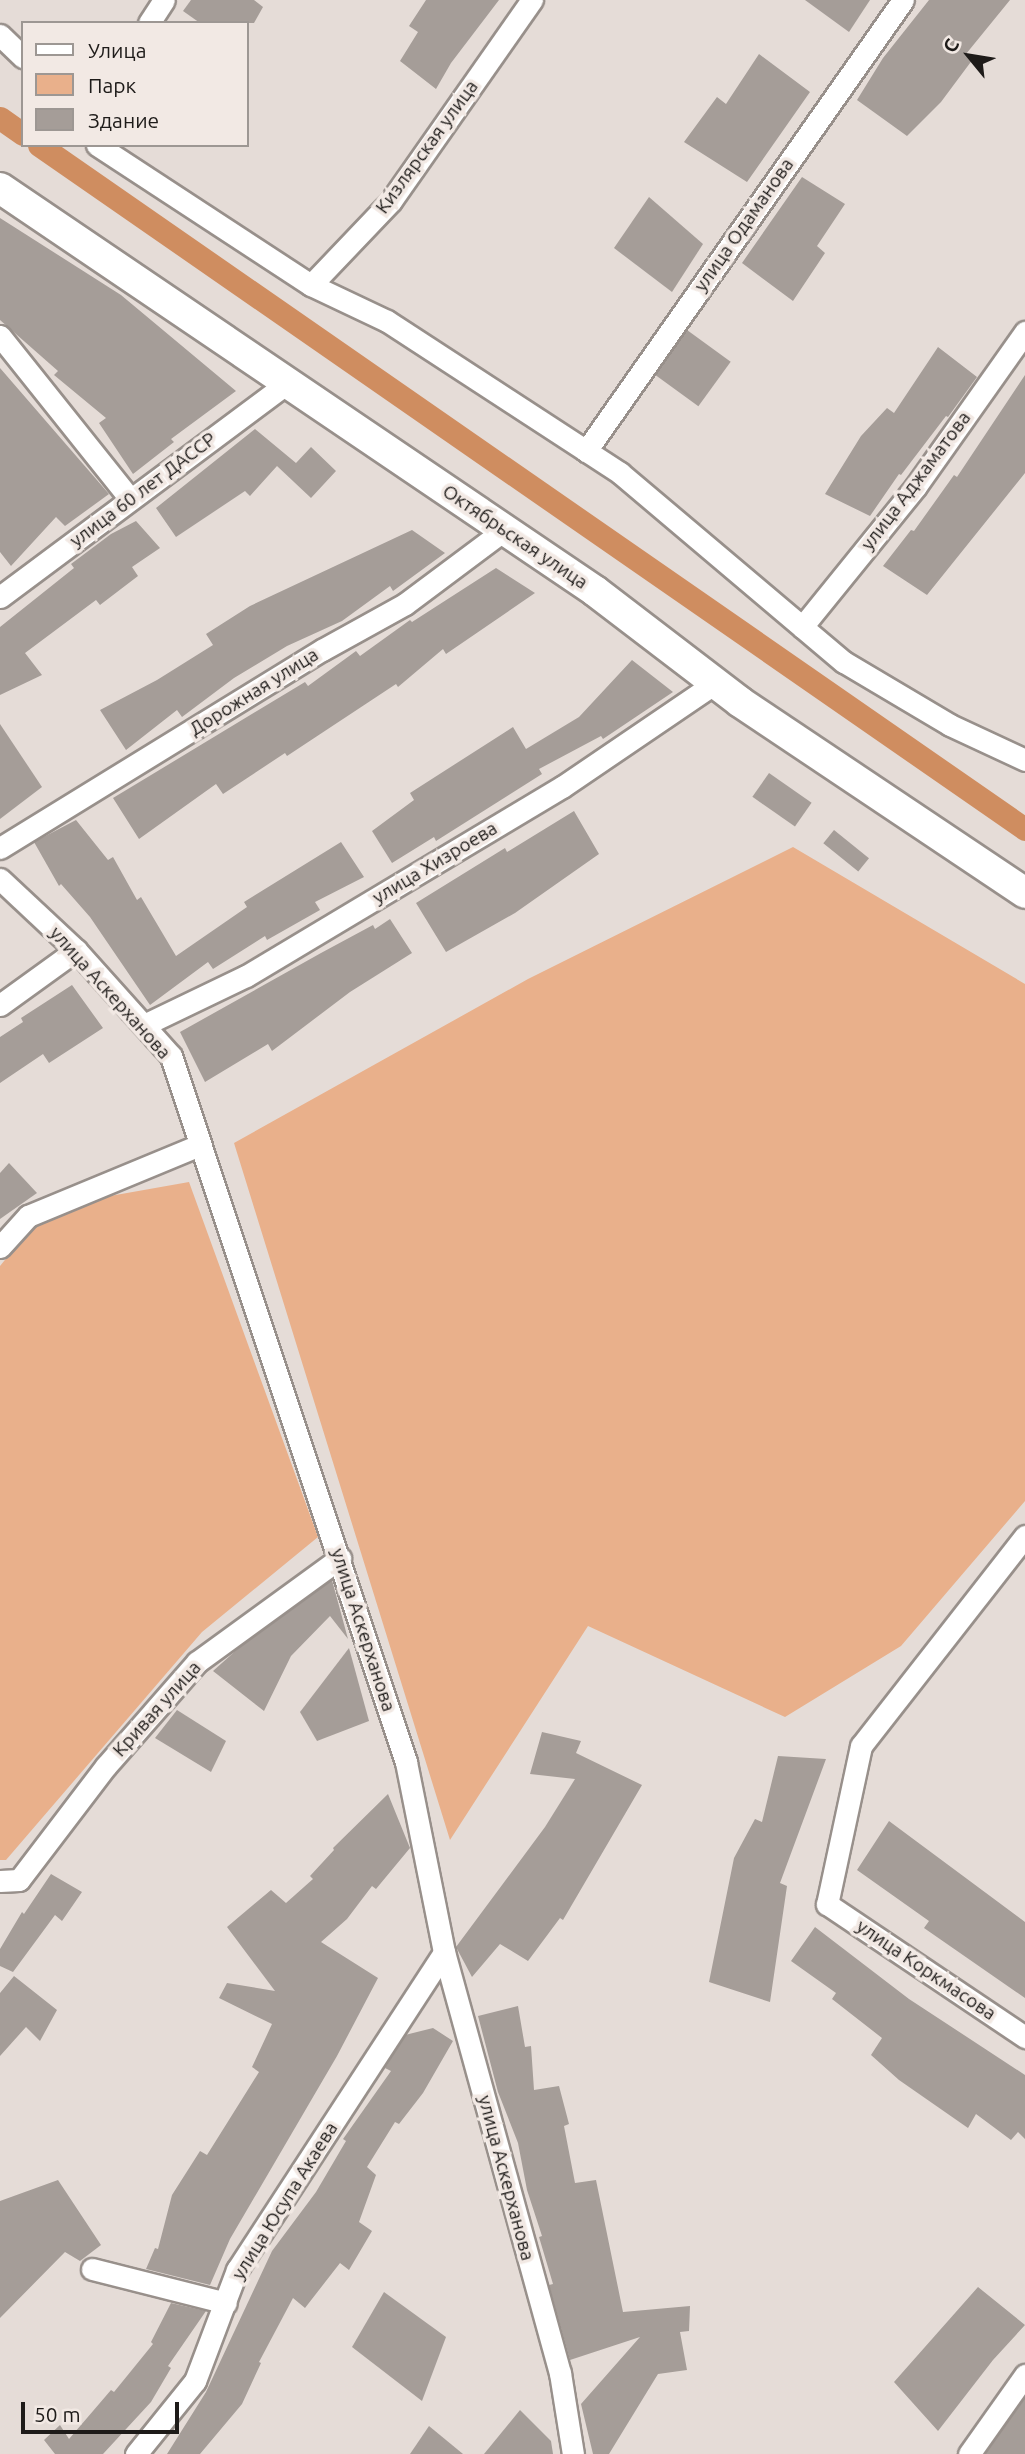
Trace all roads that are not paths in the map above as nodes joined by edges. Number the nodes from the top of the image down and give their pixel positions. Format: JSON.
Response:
{"nodes":[{"id":1,"x":164,"y":0,"type":"edge"},
{"id":2,"x":532,"y":0,"type":"edge"},
{"id":3,"x":903,"y":0,"type":"edge"},
{"id":4,"x":150,"y":21,"type":"edge"},
{"id":5,"x":0,"y":35,"type":"edge"},
{"id":6,"x":21,"y":55,"type":"edge"},
{"id":7,"x":100,"y":147,"type":"edge"},
{"id":8,"x":0,"y":188,"type":"edge"},
{"id":9,"x":311,"y":285,"type":"junction"},
{"id":10,"x":1025,"y":332,"type":"edge"},
{"id":11,"x":0,"y":336,"type":"edge"},
{"id":12,"x":287,"y":383,"type":"junction"},
{"id":13,"x":586,"y":451,"type":"junction"},
{"id":14,"x":130,"y":499,"type":"junction"},
{"id":15,"x":504,"y":530,"type":"junction"},
{"id":16,"x":0,"y":597,"type":"edge"},
{"id":17,"x":802,"y":627,"type":"junction"},
{"id":18,"x":715,"y":683,"type":"junction"},
{"id":19,"x":1025,"y":760,"type":"edge"},
{"id":20,"x":0,"y":848,"type":"edge"},
{"id":21,"x":0,"y":879,"type":"edge"},
{"id":22,"x":1025,"y":893,"type":"edge"},
{"id":23,"x":76,"y":950,"type":"junction"},
{"id":24,"x":0,"y":1005,"type":"edge"},
{"id":25,"x":144,"y":1025,"type":"junction"},
{"id":26,"x":199,"y":1146,"type":"junction"},
{"id":27,"x":0,"y":1247,"type":"edge"},
{"id":28,"x":1025,"y":1536,"type":"edge"},
{"id":29,"x":340,"y":1558,"type":"junction"},
{"id":30,"x":0,"y":1881,"type":"edge"},
{"id":31,"x":444,"y":1952,"type":"junction"},
{"id":32,"x":1025,"y":2037,"type":"edge"},
{"id":33,"x":92,"y":2269,"type":"dead end"},
{"id":34,"x":226,"y":2303,"type":"junction"},
{"id":35,"x":1025,"y":2375,"type":"edge"},
{"id":36,"x":136,"y":2454,"type":"edge"},
{"id":37,"x":573,"y":2454,"type":"edge"},
{"id":38,"x":969,"y":2454,"type":"edge"}],
"edges":[{"from":1,"to":4,"type":"street"},
{"from":2,"to":9,"type":"street","name":"Кизлярская улица"},
{"from":3,"to":13,"type":"street","name":"улица Одаманова"},
{"from":5,"to":6,"type":"street"},
{"from":7,"to":9,"type":"street"},
{"from":8,"to":12,"type":"street","name":"Октябрьская улица"},
{"from":9,"to":13,"type":"street"},
{"from":10,"to":17,"type":"street","name":"улица Аджаматова"},
{"from":11,"to":14,"type":"street"},
{"from":12,"to":14,"type":"street","name":"улица 60 лет ДАССР"},
{"from":12,"to":15,"type":"street","name":"Октябрьская улица"},
{"from":13,"to":17,"type":"street"},
{"from":14,"to":16,"type":"street","name":"улица 60 лет ДАССР"},
{"from":15,"to":18,"type":"street","name":"Октябрьская улица"},
{"from":15,"to":20,"type":"street","name":"Дорожная улица"},
{"from":17,"to":19,"type":"street"},
{"from":18,"to":22,"type":"street","name":"Октябрьская улица"},
{"from":18,"to":25,"type":"street","name":"улица Хизроева"},
{"from":21,"to":23,"type":"street","name":"улица Аскерханова"},
{"from":23,"to":24,"type":"street"},
{"from":23,"to":25,"type":"street","name":"улица Аскерханова"},
{"from":25,"to":26,"type":"street","name":"улица Аскерханова"},
{"from":26,"to":27,"type":"street"},
{"from":26,"to":29,"type":"street","name":"улица Аскерханова"},
{"from":28,"to":32,"type":"street","name":"улица Коркмасова"},
{"from":29,"to":30,"type":"street","name":"Кривая улица"},
{"from":29,"to":31,"type":"street","name":"улица Аскерханова"},
{"from":31,"to":34,"type":"street","name":"улица Юсупа Акаева"},
{"from":31,"to":37,"type":"street","name":"улица Аскерханова"},
{"from":33,"to":34,"type":"street"},
{"from":34,"to":36,"type":"street","name":"улица Юсупа Акаева"},
{"from":35,"to":38,"type":"street"}]}
